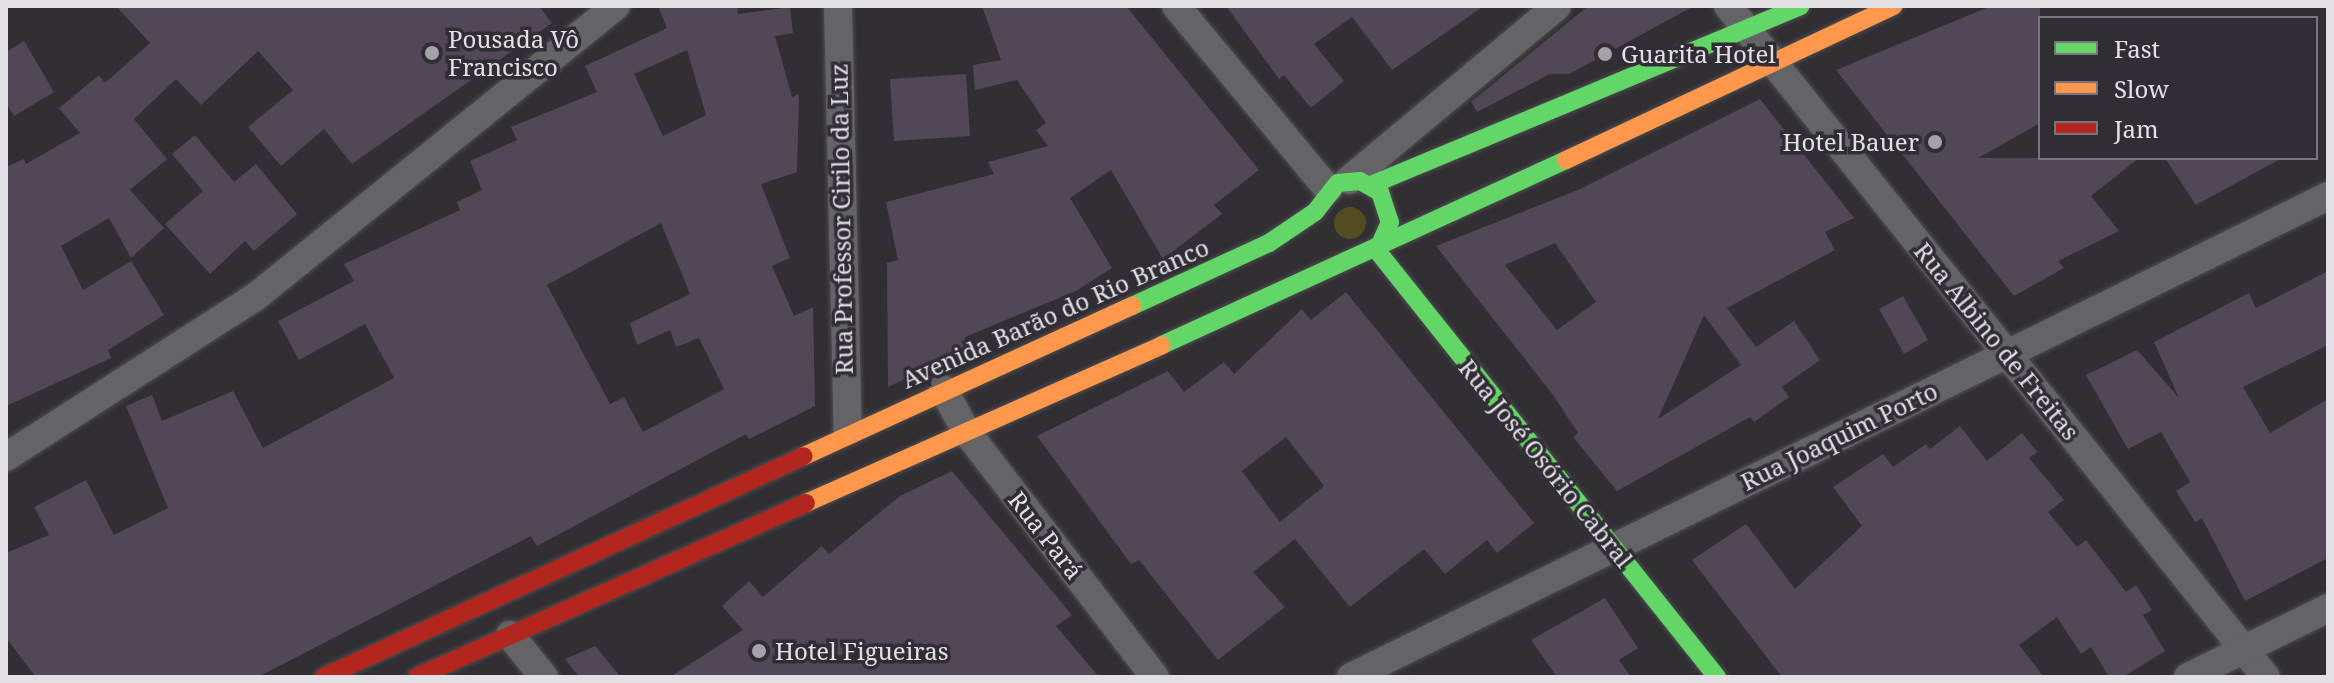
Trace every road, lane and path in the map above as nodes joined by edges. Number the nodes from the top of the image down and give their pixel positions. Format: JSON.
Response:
{"nodes":[{"id":1,"x":616,"y":6,"type":"edge"},
{"id":2,"x":838,"y":6,"type":"edge"},
{"id":3,"x":1176,"y":6,"type":"edge"},
{"id":4,"x":1557,"y":6,"type":"edge"},
{"id":5,"x":1728,"y":6,"type":"edge"},
{"id":6,"x":1800,"y":6,"type":"edge"},
{"id":7,"x":1894,"y":6,"type":"edge"},
{"id":8,"x":1746,"y":28,"type":"junction"},
{"id":9,"x":1774,"y":63,"type":"junction"},
{"id":10,"x":1341,"y":192,"type":"junction"},
{"id":11,"x":2328,"y":196,"type":"edge"},
{"id":12,"x":1373,"y":248,"type":"junction"},
{"id":13,"x":2007,"y":353,"type":"junction"},
{"id":14,"x":943,"y":389,"type":"junction"},
{"id":15,"x":848,"y":431,"type":"junction"},
{"id":16,"x":966,"y":431,"type":"junction"},
{"id":17,"x":6,"y":457,"type":"edge"},
{"id":18,"x":1614,"y":548,"type":"junction"},
{"id":19,"x":2328,"y":608,"type":"edge"},
{"id":20,"x":510,"y":635,"type":"junction"},
{"id":21,"x":2244,"y":650,"type":"junction"},
{"id":22,"x":324,"y":677,"type":"edge"},
{"id":23,"x":417,"y":677,"type":"edge"},
{"id":24,"x":544,"y":677,"type":"edge"},
{"id":25,"x":1155,"y":677,"type":"edge"},
{"id":26,"x":1351,"y":677,"type":"edge"},
{"id":27,"x":1717,"y":677,"type":"edge"},
{"id":28,"x":2188,"y":677,"type":"edge"},
{"id":29,"x":2266,"y":677,"type":"edge"}],
"edges":[{"from":1,"to":17,"type":"street"},
{"from":2,"to":15,"type":"street","name":"Rua Professor Cirilo da Luz"},
{"from":3,"to":10,"type":"street"},
{"from":4,"to":10,"type":"street"},
{"from":5,"to":8,"type":"street","name":"Rua Albino de Freitas"},
{"from":6,"to":8,"type":"main road","name":"Avenida Barão do Rio Branco"},
{"from":7,"to":9,"type":"main road"},
{"from":8,"to":9,"type":"street","name":"Rua Albino de Freitas"},
{"from":8,"to":10,"type":"main road","name":"Avenida Barão do Rio Branco"},
{"from":9,"to":12,"type":"main road"},
{"from":9,"to":13,"type":"street","name":"Rua Albino de Freitas"},
{"from":10,"to":12,"type":"main road"},
{"from":10,"to":12,"type":"main road"},
{"from":10,"to":14,"type":"main road","name":"Avenida Barão do Rio Branco"},
{"from":11,"to":13,"type":"street","name":"Rua Joaquim Porto"},
{"from":12,"to":16,"type":"main road"},
{"from":12,"to":18,"type":"main road","name":"Rua José Osório Cabral"},
{"from":13,"to":18,"type":"street","name":"Rua Joaquim Porto"},
{"from":13,"to":21,"type":"street","name":"Rua Albino de Freitas"},
{"from":14,"to":15,"type":"main road","name":"Avenida Barão do Rio Branco"},
{"from":14,"to":16,"type":"street","name":"Rua Pará"},
{"from":15,"to":22,"type":"main road","name":"Avenida Barão do Rio Branco"},
{"from":16,"to":20,"type":"main road"},
{"from":16,"to":25,"type":"street","name":"Rua Pará"},
{"from":18,"to":26,"type":"street","name":"Rua Joaquim Porto"},
{"from":18,"to":27,"type":"main road","name":"Rua José Osório Cabral"},
{"from":19,"to":21,"type":"street"},
{"from":20,"to":23,"type":"main road"},
{"from":20,"to":24,"type":"street"},
{"from":21,"to":28,"type":"street"},
{"from":21,"to":29,"type":"street","name":"Rua Albino de Freitas"}]}
